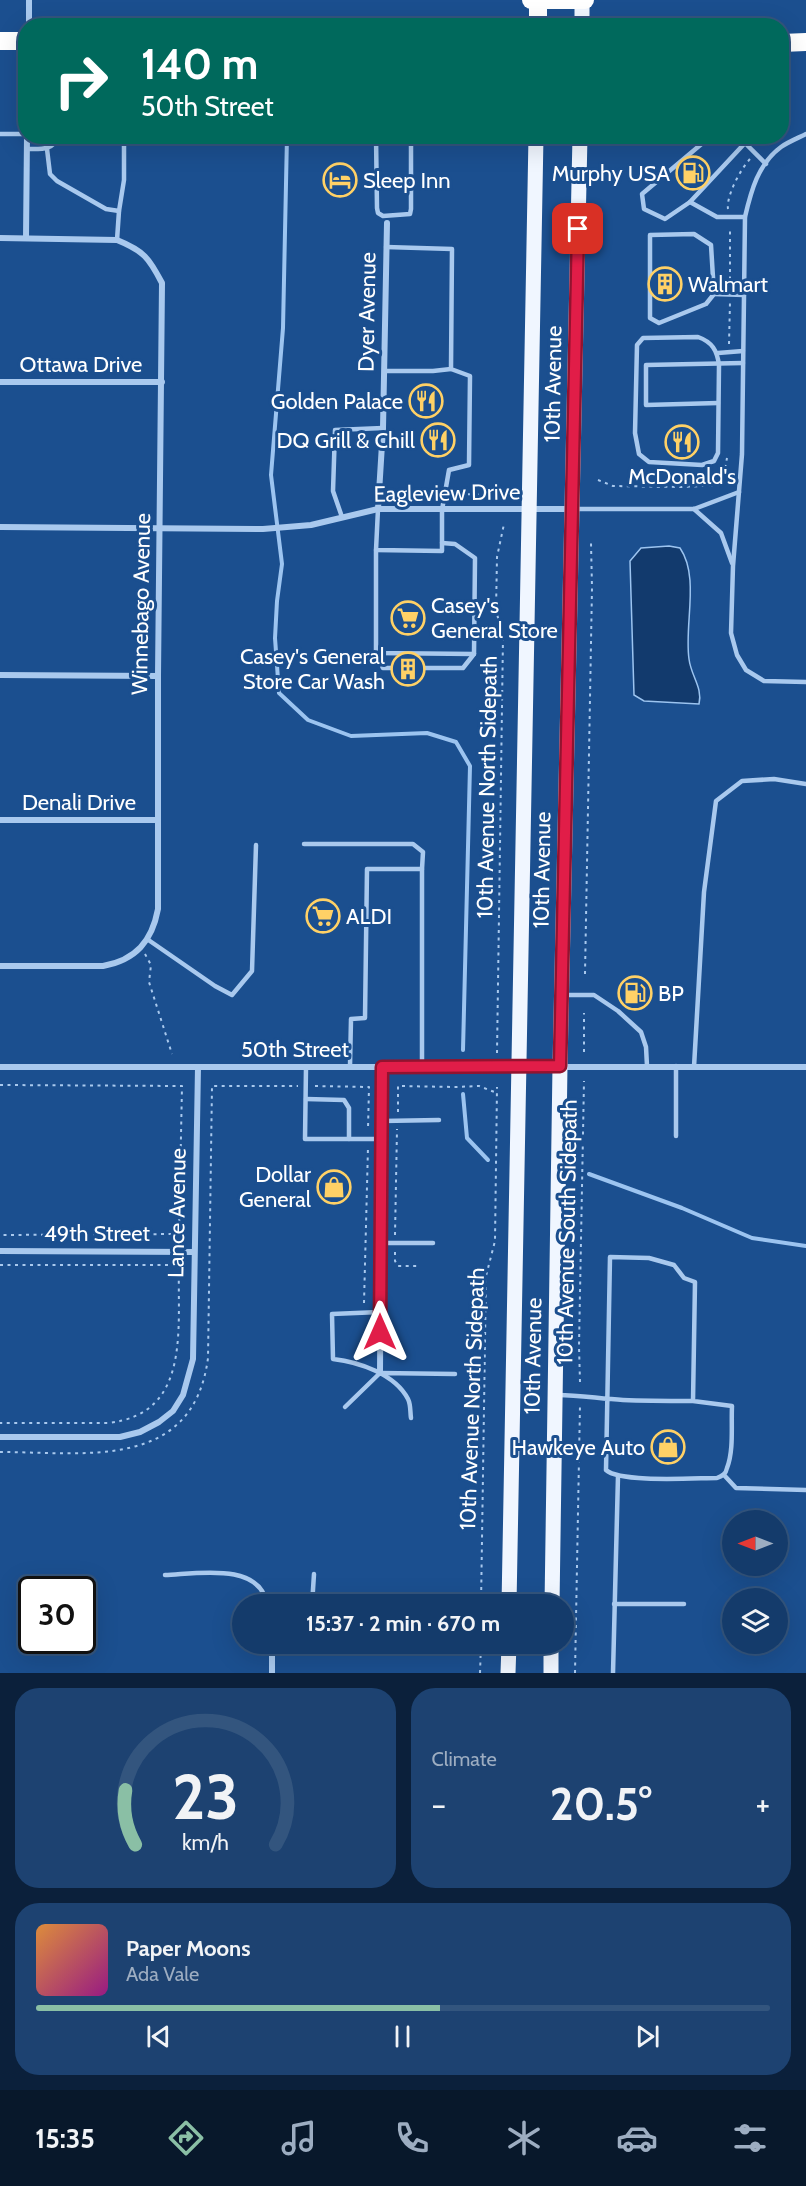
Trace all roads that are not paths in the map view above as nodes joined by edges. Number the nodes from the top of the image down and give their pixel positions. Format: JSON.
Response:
{"nodes":[{"id":1,"x":29,"y":0,"type":"edge"},
{"id":2,"x":531,"y":0,"type":"edge"},
{"id":3,"x":538,"y":0,"type":"edge"},
{"id":4,"x":583,"y":0,"type":"edge"},
{"id":5,"x":29,"y":18,"type":"edge"},
{"id":6,"x":538,"y":18,"type":"edge"},
{"id":7,"x":582,"y":18,"type":"edge"},
{"id":8,"x":0,"y":41,"type":"edge"},
{"id":9,"x":18,"y":41,"type":"edge"},
{"id":10,"x":789,"y":42,"type":"edge"},
{"id":11,"x":806,"y":42,"type":"edge"},
{"id":12,"x":0,"y":134,"type":"edge"},
{"id":13,"x":806,"y":134,"type":"edge"},
{"id":14,"x":18,"y":135,"type":"edge"},
{"id":15,"x":789,"y":143,"type":"edge"},
{"id":16,"x":27,"y":144,"type":"edge"},
{"id":17,"x":53,"y":144,"type":"edge"},
{"id":18,"x":124,"y":144,"type":"edge"},
{"id":19,"x":376,"y":144,"type":"edge"},
{"id":20,"x":411,"y":144,"type":"edge"},
{"id":21,"x":536,"y":144,"type":"edge"},
{"id":22,"x":580,"y":144,"type":"edge"},
{"id":23,"x":702,"y":144,"type":"edge"},
{"id":24,"x":744,"y":144,"type":"edge"},
{"id":25,"x":746,"y":144,"type":"edge"},
{"id":26,"x":787,"y":144,"type":"edge"},
{"id":27,"x":46,"y":148,"type":"junction"},
{"id":28,"x":27,"y":149,"type":"junction"},
{"id":29,"x":766,"y":164,"type":"junction"},
{"id":30,"x":690,"y":202,"type":"junction"},
{"id":31,"x":118,"y":211,"type":"junction"},
{"id":32,"x":745,"y":217,"type":"junction"},
{"id":33,"x":387,"y":219,"type":"junction"},
{"id":34,"x":0,"y":238,"type":"edge"},
{"id":35,"x":26,"y":238,"type":"junction"},
{"id":36,"x":117,"y":240,"type":"junction"},
{"id":37,"x":386,"y":247,"type":"junction"},
{"id":38,"x":714,"y":294,"type":"junction"},
{"id":39,"x":744,"y":295,"type":"junction"},
{"id":40,"x":743,"y":351,"type":"junction"},
{"id":41,"x":718,"y":353,"type":"junction"},
{"id":42,"x":743,"y":363,"type":"junction"},
{"id":43,"x":719,"y":364,"type":"junction"},
{"id":44,"x":451,"y":369,"type":"junction"},
{"id":45,"x":384,"y":371,"type":"junction"},
{"id":46,"x":0,"y":382,"type":"edge"},
{"id":47,"x":162,"y":382,"type":"junction"},
{"id":48,"x":718,"y":403,"type":"junction"},
{"id":49,"x":383,"y":428,"type":"junction"},
{"id":50,"x":739,"y":492,"type":"junction"},
{"id":51,"x":378,"y":509,"type":"junction"},
{"id":52,"x":573,"y":509,"type":"junction"},
{"id":53,"x":694,"y":509,"type":"junction"},
{"id":54,"x":442,"y":510,"type":"junction"},
{"id":55,"x":530,"y":510,"type":"junction"},
{"id":56,"x":342,"y":517,"type":"junction"},
{"id":57,"x":0,"y":527,"type":"edge"},
{"id":58,"x":161,"y":528,"type":"junction"},
{"id":59,"x":442,"y":543,"type":"junction"},
{"id":60,"x":376,"y":550,"type":"junction"},
{"id":61,"x":733,"y":566,"type":"junction"},
{"id":62,"x":376,"y":653,"type":"junction"},
{"id":63,"x":474,"y":654,"type":"junction"},
{"id":64,"x":0,"y":675,"type":"edge"},
{"id":65,"x":158,"y":676,"type":"junction"},
{"id":66,"x":806,"y":682,"type":"edge"},
{"id":67,"x":806,"y":784,"type":"edge"},
{"id":68,"x":0,"y":819,"type":"edge"},
{"id":69,"x":158,"y":820,"type":"junction"},
{"id":70,"x":304,"y":843,"type":"dead end"},
{"id":71,"x":256,"y":845,"type":"dead end"},
{"id":72,"x":423,"y":870,"type":"junction"},
{"id":73,"x":147,"y":939,"type":"junction"},
{"id":74,"x":0,"y":966,"type":"edge"},
{"id":75,"x":561,"y":995,"type":"junction"},
{"id":76,"x":350,"y":1066,"type":"junction"},
{"id":77,"x":422,"y":1066,"type":"junction"},
{"id":78,"x":560,"y":1066,"type":"junction"},
{"id":79,"x":646,"y":1066,"type":"junction"},
{"id":80,"x":676,"y":1066,"type":"junction"},
{"id":81,"x":0,"y":1067,"type":"edge"},
{"id":82,"x":198,"y":1067,"type":"junction"},
{"id":83,"x":306,"y":1067,"type":"junction"},
{"id":84,"x":382,"y":1067,"type":"junction"},
{"id":85,"x":520,"y":1067,"type":"junction"},
{"id":86,"x":694,"y":1067,"type":"junction"},
{"id":87,"x":806,"y":1067,"type":"edge"},
{"id":88,"x":306,"y":1099,"type":"junction"},
{"id":89,"x":439,"y":1120,"type":"dead end"},
{"id":90,"x":382,"y":1121,"type":"junction"},
{"id":91,"x":676,"y":1136,"type":"dead end"},
{"id":92,"x":382,"y":1138,"type":"junction"},
{"id":93,"x":349,"y":1139,"type":"junction"},
{"id":94,"x":381,"y":1243,"type":"junction"},
{"id":95,"x":433,"y":1243,"type":"dead end"},
{"id":96,"x":0,"y":1251,"type":"edge"},
{"id":97,"x":194,"y":1252,"type":"junction"},
{"id":98,"x":380,"y":1312,"type":"junction"},
{"id":99,"x":380,"y":1373,"type":"junction"},
{"id":100,"x":455,"y":1374,"type":"dead end"},
{"id":101,"x":555,"y":1396,"type":"junction"},
{"id":102,"x":607,"y":1398,"type":"junction"},
{"id":103,"x":693,"y":1401,"type":"junction"},
{"id":104,"x":345,"y":1407,"type":"dead end"},
{"id":105,"x":411,"y":1418,"type":"dead end"},
{"id":106,"x":0,"y":1437,"type":"edge"},
{"id":107,"x":724,"y":1475,"type":"junction"},
{"id":108,"x":618,"y":1476,"type":"junction"},
{"id":109,"x":806,"y":1490,"type":"edge"},
{"id":110,"x":314,"y":1574,"type":"dead end"},
{"id":111,"x":165,"y":1575,"type":"dead end"},
{"id":112,"x":262,"y":1594,"type":"edge"},
{"id":113,"x":313,"y":1594,"type":"edge"},
{"id":114,"x":509,"y":1594,"type":"edge"},
{"id":115,"x":552,"y":1594,"type":"edge"},
{"id":116,"x":614,"y":1604,"type":"junction"},
{"id":117,"x":684,"y":1604,"type":"dead end"},
{"id":118,"x":272,"y":1654,"type":"edge"},
{"id":119,"x":509,"y":1654,"type":"edge"},
{"id":120,"x":551,"y":1654,"type":"edge"},
{"id":121,"x":272,"y":1673,"type":"edge"},
{"id":122,"x":508,"y":1673,"type":"edge"},
{"id":123,"x":551,"y":1673,"type":"edge"},
{"id":124,"x":613,"y":1673,"type":"edge"}],
"edges":[{"from":1,"to":5,"type":"street"},
{"from":2,"to":3,"type":"highway"},
{"from":3,"to":4,"type":"highway"},
{"from":3,"to":6,"type":"highway"},
{"from":4,"to":7,"type":"main road"},
{"from":8,"to":9,"type":"highway"},
{"from":10,"to":11,"type":"highway"},
{"from":12,"to":14,"type":"lane"},
{"from":13,"to":15,"type":"lane"},
{"from":16,"to":28,"type":"street"},
{"from":17,"to":27,"type":"lane"},
{"from":18,"to":31,"type":"lane"},
{"from":19,"to":33,"type":"lane"},
{"from":20,"to":33,"type":"lane"},
{"from":21,"to":55,"type":"main road","name":"10th Avenue"},
{"from":22,"to":52,"type":"main road","name":"10th Avenue"},
{"from":23,"to":30,"type":"lane"},
{"from":24,"to":30,"type":"lane"},
{"from":25,"to":29,"type":"lane"},
{"from":26,"to":29,"type":"lane"},
{"from":27,"to":28,"type":"lane"},
{"from":27,"to":31,"type":"lane"},
{"from":28,"to":35,"type":"street"},
{"from":29,"to":32,"type":"lane"},
{"from":30,"to":32,"type":"lane"},
{"from":31,"to":36,"type":"lane"},
{"from":32,"to":39,"type":"lane"},
{"from":33,"to":37,"type":"street","name":"Dyer Avenue"},
{"from":34,"to":35,"type":"street"},
{"from":35,"to":36,"type":"street"},
{"from":36,"to":47,"type":"street","name":"Winnebago Avenue"},
{"from":37,"to":44,"type":"lane"},
{"from":37,"to":45,"type":"street","name":"Dyer Avenue"},
{"from":38,"to":38,"type":"lane"},
{"from":38,"to":39,"type":"lane"},
{"from":39,"to":40,"type":"lane"},
{"from":40,"to":41,"type":"lane"},
{"from":40,"to":42,"type":"lane"},
{"from":41,"to":43,"type":"lane"},
{"from":41,"to":48,"type":"lane"},
{"from":42,"to":43,"type":"lane"},
{"from":42,"to":50,"type":"lane"},
{"from":43,"to":48,"type":"lane"},
{"from":43,"to":48,"type":"lane"},
{"from":44,"to":45,"type":"lane"},
{"from":44,"to":54,"type":"lane"},
{"from":45,"to":49,"type":"street","name":"Dyer Avenue"},
{"from":46,"to":47,"type":"street","name":"Ottawa Drive"},
{"from":47,"to":58,"type":"street","name":"Winnebago Avenue"},
{"from":49,"to":51,"type":"street","name":"Dyer Avenue"},
{"from":49,"to":56,"type":"lane"},
{"from":50,"to":53,"type":"lane"},
{"from":50,"to":61,"type":"lane"},
{"from":51,"to":54,"type":"street","name":"Eagleview Drive"},
{"from":51,"to":56,"type":"street","name":"Eagleview Drive"},
{"from":51,"to":60,"type":"lane"},
{"from":52,"to":53,"type":"lane"},
{"from":52,"to":55,"type":"street","name":"Eagleview Drive"},
{"from":52,"to":75,"type":"main road","name":"10th Avenue"},
{"from":53,"to":61,"type":"lane"},
{"from":54,"to":55,"type":"street","name":"Eagleview Drive"},
{"from":54,"to":59,"type":"lane"},
{"from":55,"to":85,"type":"main road","name":"10th Avenue"},
{"from":56,"to":58,"type":"street","name":"Eagleview Drive"},
{"from":57,"to":58,"type":"street","name":"Eagleview Drive"},
{"from":58,"to":65,"type":"street","name":"Winnebago Avenue"},
{"from":59,"to":60,"type":"lane"},
{"from":59,"to":63,"type":"lane"},
{"from":60,"to":62,"type":"lane"},
{"from":61,"to":66,"type":"lane"},
{"from":62,"to":63,"type":"lane"},
{"from":62,"to":63,"type":"lane"},
{"from":64,"to":65,"type":"street"},
{"from":65,"to":69,"type":"street","name":"Winnebago Avenue"},
{"from":67,"to":86,"type":"lane"},
{"from":68,"to":69,"type":"street","name":"Denali Drive"},
{"from":69,"to":73,"type":"street","name":"Winnebago Avenue"},
{"from":70,"to":72,"type":"lane"},
{"from":71,"to":73,"type":"lane"},
{"from":72,"to":76,"type":"lane"},
{"from":72,"to":77,"type":"lane"},
{"from":73,"to":74,"type":"street","name":"Winnebago Avenue"},
{"from":75,"to":78,"type":"main road","name":"10th Avenue"},
{"from":75,"to":79,"type":"lane"},
{"from":76,"to":83,"type":"street","name":"50th Street"},
{"from":76,"to":84,"type":"street","name":"50th Street"},
{"from":77,"to":84,"type":"street","name":"50th Street"},
{"from":77,"to":85,"type":"street","name":"50th Street"},
{"from":78,"to":79,"type":"street","name":"50th Street"},
{"from":78,"to":85,"type":"street","name":"50th Street"},
{"from":78,"to":101,"type":"main road","name":"10th Avenue"},
{"from":79,"to":80,"type":"street","name":"50th Street"},
{"from":80,"to":86,"type":"street","name":"50th Street"},
{"from":80,"to":91,"type":"lane"},
{"from":81,"to":82,"type":"street","name":"50th Street"},
{"from":82,"to":83,"type":"street","name":"50th Street"},
{"from":82,"to":97,"type":"street","name":"Lance Avenue"},
{"from":83,"to":88,"type":"lane"},
{"from":84,"to":90,"type":"street"},
{"from":85,"to":114,"type":"main road","name":"10th Avenue"},
{"from":86,"to":87,"type":"street","name":"50th Street"},
{"from":88,"to":93,"type":"lane"},
{"from":88,"to":93,"type":"lane"},
{"from":89,"to":90,"type":"lane"},
{"from":90,"to":92,"type":"street"},
{"from":92,"to":93,"type":"lane"},
{"from":92,"to":94,"type":"street"},
{"from":94,"to":95,"type":"lane"},
{"from":94,"to":98,"type":"street"},
{"from":96,"to":97,"type":"street","name":"49th Street"},
{"from":97,"to":106,"type":"street","name":"Lance Avenue"},
{"from":98,"to":99,"type":"street"},
{"from":98,"to":99,"type":"lane"},
{"from":99,"to":100,"type":"lane"},
{"from":99,"to":104,"type":"lane"},
{"from":99,"to":105,"type":"lane"},
{"from":101,"to":102,"type":"lane"},
{"from":101,"to":115,"type":"main road","name":"10th Avenue"},
{"from":102,"to":103,"type":"lane"},
{"from":102,"to":103,"type":"lane"},
{"from":102,"to":108,"type":"lane"},
{"from":103,"to":107,"type":"lane"},
{"from":107,"to":108,"type":"lane"},
{"from":107,"to":109,"type":"lane"},
{"from":108,"to":116,"type":"lane"},
{"from":110,"to":113,"type":"lane"},
{"from":111,"to":112,"type":"lane"},
{"from":116,"to":117,"type":"lane"},
{"from":116,"to":124,"type":"lane"},
{"from":118,"to":121,"type":"street"},
{"from":119,"to":122,"type":"main road"},
{"from":120,"to":123,"type":"main road"}]}
